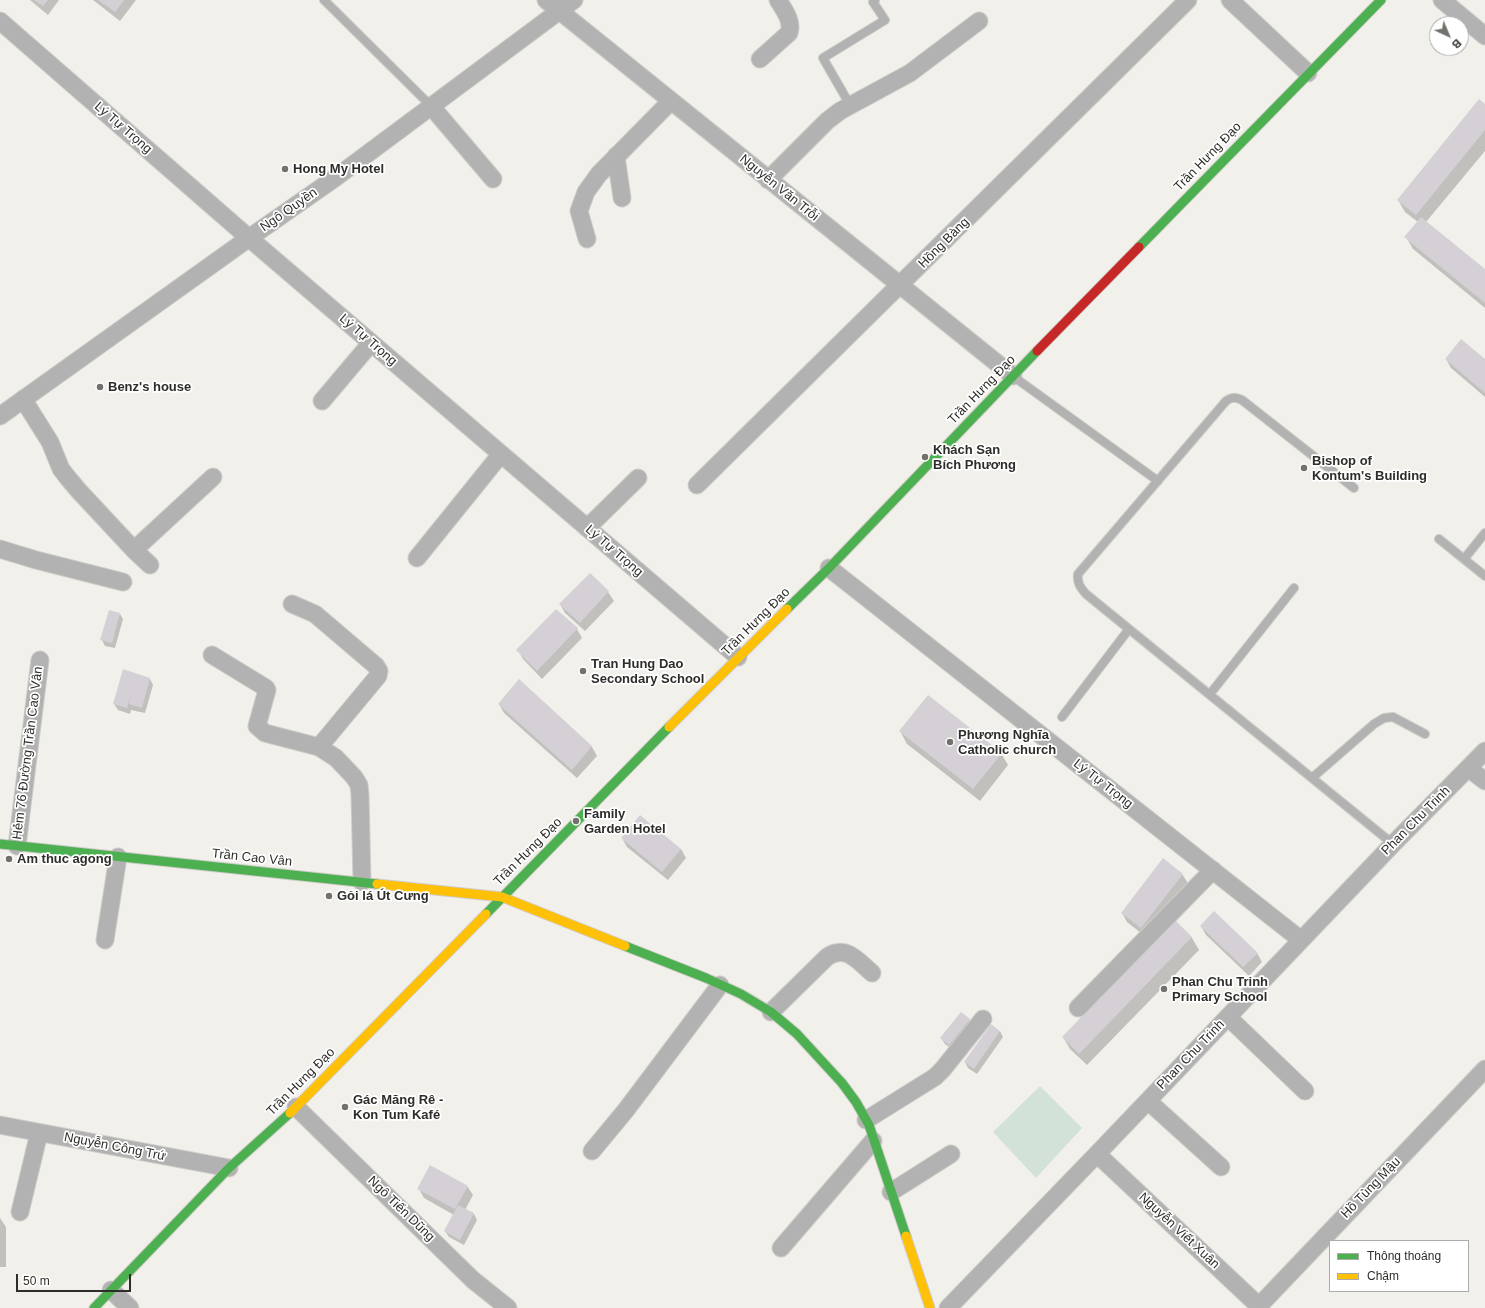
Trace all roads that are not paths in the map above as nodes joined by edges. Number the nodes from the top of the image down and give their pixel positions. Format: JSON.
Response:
{"nodes":[{"id":1,"x":324,"y":0,"type":"edge"},
{"id":2,"x":546,"y":0,"type":"edge"},
{"id":3,"x":574,"y":0,"type":"edge"},
{"id":4,"x":778,"y":0,"type":"edge"},
{"id":5,"x":875,"y":0,"type":"edge"},
{"id":6,"x":1188,"y":0,"type":"edge"},
{"id":7,"x":1230,"y":0,"type":"edge"},
{"id":8,"x":1382,"y":0,"type":"edge"},
{"id":9,"x":1442,"y":0,"type":"edge"},
{"id":10,"x":560,"y":11,"type":"junction"},
{"id":11,"x":0,"y":21,"type":"edge"},
{"id":12,"x":979,"y":21,"type":"dead end"},
{"id":13,"x":1485,"y":36,"type":"edge"},
{"id":14,"x":760,"y":59,"type":"dead end"},
{"id":15,"x":1308,"y":73,"type":"junction"},
{"id":16,"x":671,"y":101,"type":"junction"},
{"id":17,"x":850,"y":105,"type":"junction"},
{"id":18,"x":431,"y":106,"type":"junction"},
{"id":19,"x":616,"y":156,"type":"junction"},
{"id":20,"x":493,"y":179,"type":"dead end"},
{"id":21,"x":768,"y":180,"type":"junction"},
{"id":22,"x":622,"y":198,"type":"dead end"},
{"id":23,"x":249,"y":238,"type":"junction"},
{"id":24,"x":586,"y":239,"type":"dead end"},
{"id":25,"x":900,"y":286,"type":"junction"},
{"id":26,"x":371,"y":343,"type":"junction"},
{"id":27,"x":1013,"y":376,"type":"junction"},
{"id":28,"x":23,"y":399,"type":"junction"},
{"id":29,"x":322,"y":401,"type":"dead end"},
{"id":30,"x":0,"y":416,"type":"edge"},
{"id":31,"x":501,"y":454,"type":"junction"},
{"id":32,"x":213,"y":477,"type":"dead end"},
{"id":33,"x":638,"y":478,"type":"dead end"},
{"id":34,"x":1158,"y":481,"type":"junction"},
{"id":35,"x":697,"y":485,"type":"dead end"},
{"id":36,"x":1354,"y":488,"type":"dead end"},
{"id":37,"x":587,"y":528,"type":"junction"},
{"id":38,"x":1485,"y":532,"type":"edge"},
{"id":39,"x":1438,"y":539,"type":"dead end"},
{"id":40,"x":0,"y":549,"type":"edge"},
{"id":41,"x":134,"y":550,"type":"junction"},
{"id":42,"x":417,"y":558,"type":"dead end"},
{"id":43,"x":1464,"y":559,"type":"junction"},
{"id":44,"x":150,"y":565,"type":"dead end"},
{"id":45,"x":829,"y":568,"type":"junction"},
{"id":46,"x":1485,"y":576,"type":"edge"},
{"id":47,"x":123,"y":582,"type":"dead end"},
{"id":48,"x":1294,"y":588,"type":"dead end"},
{"id":49,"x":292,"y":604,"type":"dead end"},
{"id":50,"x":1129,"y":629,"type":"junction"},
{"id":51,"x":212,"y":655,"type":"dead end"},
{"id":52,"x":738,"y":657,"type":"junction"},
{"id":53,"x":40,"y":660,"type":"dead end"},
{"id":54,"x":1210,"y":694,"type":"junction"},
{"id":55,"x":1062,"y":717,"type":"dead end"},
{"id":56,"x":1425,"y":734,"type":"dead end"},
{"id":57,"x":319,"y":747,"type":"junction"},
{"id":58,"x":1485,"y":751,"type":"edge"},
{"id":59,"x":1468,"y":768,"type":"junction"},
{"id":60,"x":1312,"y":778,"type":"junction"},
{"id":61,"x":1485,"y":781,"type":"edge"},
{"id":62,"x":0,"y":844,"type":"edge"},
{"id":63,"x":1393,"y":844,"type":"junction"},
{"id":64,"x":17,"y":846,"type":"junction"},
{"id":65,"x":118,"y":857,"type":"junction"},
{"id":66,"x":1213,"y":870,"type":"junction"},
{"id":67,"x":362,"y":882,"type":"junction"},
{"id":68,"x":502,"y":897,"type":"junction"},
{"id":69,"x":105,"y":940,"type":"dead end"},
{"id":70,"x":1301,"y":940,"type":"junction"},
{"id":71,"x":872,"y":973,"type":"dead end"},
{"id":72,"x":720,"y":985,"type":"junction"},
{"id":73,"x":1078,"y":1008,"type":"dead end"},
{"id":74,"x":771,"y":1012,"type":"junction"},
{"id":75,"x":1228,"y":1017,"type":"junction"},
{"id":76,"x":982,"y":1019,"type":"dead end"},
{"id":77,"x":1485,"y":1069,"type":"edge"},
{"id":78,"x":1305,"y":1091,"type":"dead end"},
{"id":79,"x":1148,"y":1101,"type":"junction"},
{"id":80,"x":296,"y":1107,"type":"junction"},
{"id":81,"x":866,"y":1120,"type":"junction"},
{"id":82,"x":0,"y":1125,"type":"edge"},
{"id":83,"x":39,"y":1133,"type":"junction"},
{"id":84,"x":874,"y":1140,"type":"junction"},
{"id":85,"x":592,"y":1151,"type":"dead end"},
{"id":86,"x":951,"y":1154,"type":"dead end"},
{"id":87,"x":1097,"y":1154,"type":"junction"},
{"id":88,"x":1221,"y":1167,"type":"dead end"},
{"id":89,"x":229,"y":1168,"type":"junction"},
{"id":90,"x":891,"y":1192,"type":"junction"},
{"id":91,"x":20,"y":1212,"type":"dead end"},
{"id":92,"x":781,"y":1248,"type":"dead end"},
{"id":93,"x":111,"y":1290,"type":"junction"},
{"id":94,"x":1259,"y":1307,"type":"edge"},
{"id":95,"x":94,"y":1308,"type":"edge"},
{"id":96,"x":130,"y":1308,"type":"edge"},
{"id":97,"x":508,"y":1308,"type":"edge"},
{"id":98,"x":930,"y":1308,"type":"edge"},
{"id":99,"x":948,"y":1308,"type":"edge"}],
"edges":[{"from":1,"to":18,"type":"lane"},
{"from":2,"to":10,"type":"street","name":"Nguyễn Văn Trỗi"},
{"from":3,"to":10,"type":"street","name":"Ngô Quyền"},
{"from":4,"to":14,"type":"street"},
{"from":5,"to":17,"type":"lane"},
{"from":6,"to":25,"type":"street","name":"Hồng Bàng"},
{"from":7,"to":15,"type":"street"},
{"from":8,"to":15,"type":"street","name":"Trần Hưng Đạo"},
{"from":9,"to":13,"type":"street"},
{"from":10,"to":16,"type":"street","name":"Nguyễn Văn Trỗi"},
{"from":10,"to":18,"type":"street","name":"Ngô Quyền"},
{"from":11,"to":23,"type":"street","name":"Lý Tự Trọng"},
{"from":12,"to":17,"type":"street"},
{"from":15,"to":27,"type":"street","name":"Trần Hưng Đạo"},
{"from":16,"to":19,"type":"street"},
{"from":16,"to":21,"type":"street","name":"Nguyễn Văn Trỗi"},
{"from":17,"to":21,"type":"street"},
{"from":18,"to":20,"type":"street"},
{"from":18,"to":23,"type":"street","name":"Ngô Quyền"},
{"from":19,"to":22,"type":"street"},
{"from":19,"to":24,"type":"street"},
{"from":21,"to":25,"type":"street","name":"Nguyễn Văn Trỗi"},
{"from":23,"to":26,"type":"street","name":"Lý Tự Trọng"},
{"from":23,"to":28,"type":"street","name":"Ngô Quyền"},
{"from":25,"to":27,"type":"street","name":"Nguyễn Văn Trỗi"},
{"from":25,"to":35,"type":"street","name":"Hồng Bàng"},
{"from":26,"to":29,"type":"street"},
{"from":26,"to":31,"type":"street","name":"Lý Tự Trọng"},
{"from":27,"to":34,"type":"lane"},
{"from":27,"to":45,"type":"street","name":"Trần Hưng Đạo"},
{"from":28,"to":30,"type":"street","name":"Ngô Quyền"},
{"from":28,"to":41,"type":"street"},
{"from":31,"to":37,"type":"street","name":"Lý Tự Trọng"},
{"from":31,"to":42,"type":"street"},
{"from":32,"to":41,"type":"street"},
{"from":33,"to":37,"type":"street"},
{"from":34,"to":36,"type":"lane"},
{"from":34,"to":50,"type":"lane"},
{"from":37,"to":52,"type":"street","name":"Lý Tự Trọng"},
{"from":38,"to":43,"type":"lane"},
{"from":39,"to":43,"type":"lane"},
{"from":40,"to":47,"type":"street"},
{"from":41,"to":44,"type":"street"},
{"from":43,"to":46,"type":"lane"},
{"from":45,"to":52,"type":"street","name":"Trần Hưng Đạo"},
{"from":45,"to":66,"type":"street","name":"Lý Tự Trọng"},
{"from":48,"to":54,"type":"lane"},
{"from":49,"to":57,"type":"street"},
{"from":50,"to":54,"type":"lane"},
{"from":50,"to":55,"type":"lane"},
{"from":51,"to":57,"type":"street"},
{"from":52,"to":68,"type":"street","name":"Trần Hưng Đạo"},
{"from":53,"to":64,"type":"street","name":"Hẻm 76 Đường Trần Cao Vân"},
{"from":54,"to":60,"type":"lane"},
{"from":56,"to":60,"type":"lane"},
{"from":57,"to":67,"type":"street"},
{"from":58,"to":59,"type":"street","name":"Phan Chu Trinh"},
{"from":59,"to":61,"type":"street"},
{"from":59,"to":63,"type":"street","name":"Phan Chu Trinh"},
{"from":60,"to":63,"type":"lane"},
{"from":62,"to":64,"type":"street","name":"Trần Cao Vân"},
{"from":63,"to":70,"type":"street","name":"Phan Chu Trinh"},
{"from":64,"to":65,"type":"street","name":"Trần Cao Vân"},
{"from":65,"to":67,"type":"street","name":"Trần Cao Vân"},
{"from":65,"to":69,"type":"street"},
{"from":66,"to":70,"type":"street","name":"Lý Tự Trọng"},
{"from":66,"to":73,"type":"street"},
{"from":67,"to":68,"type":"street","name":"Trần Cao Vân"},
{"from":68,"to":72,"type":"street","name":"Trần Cao Vân"},
{"from":68,"to":80,"type":"street","name":"Trần Hưng Đạo"},
{"from":70,"to":75,"type":"street","name":"Phan Chu Trinh"},
{"from":71,"to":74,"type":"street"},
{"from":72,"to":74,"type":"street","name":"Trần Cao Vân"},
{"from":72,"to":85,"type":"street"},
{"from":74,"to":81,"type":"street","name":"Trần Cao Vân"},
{"from":75,"to":78,"type":"street"},
{"from":75,"to":79,"type":"street","name":"Phan Chu Trinh"},
{"from":76,"to":81,"type":"street"},
{"from":77,"to":94,"type":"street","name":"Hồ Tùng Mậu"},
{"from":79,"to":87,"type":"street","name":"Phan Chu Trinh"},
{"from":79,"to":88,"type":"street"},
{"from":80,"to":89,"type":"street","name":"Trần Hưng Đạo"},
{"from":80,"to":97,"type":"street","name":"Ngô Tiến Dũng"},
{"from":81,"to":84,"type":"street","name":"Trần Cao Vân"},
{"from":82,"to":83,"type":"street","name":"Nguyễn Công Trứ"},
{"from":83,"to":89,"type":"street","name":"Nguyễn Công Trứ"},
{"from":83,"to":91,"type":"street"},
{"from":84,"to":90,"type":"street","name":"Trần Cao Vân"},
{"from":84,"to":92,"type":"street"},
{"from":86,"to":90,"type":"street"},
{"from":87,"to":94,"type":"street","name":"Nguyễn Viết Xuân"},
{"from":87,"to":99,"type":"street","name":"Phan Chu Trinh"},
{"from":89,"to":93,"type":"street","name":"Trần Hưng Đạo"},
{"from":90,"to":98,"type":"street","name":"Trần Cao Vân"},
{"from":93,"to":95,"type":"street","name":"Trần Hưng Đạo"},
{"from":93,"to":96,"type":"street"}]}
